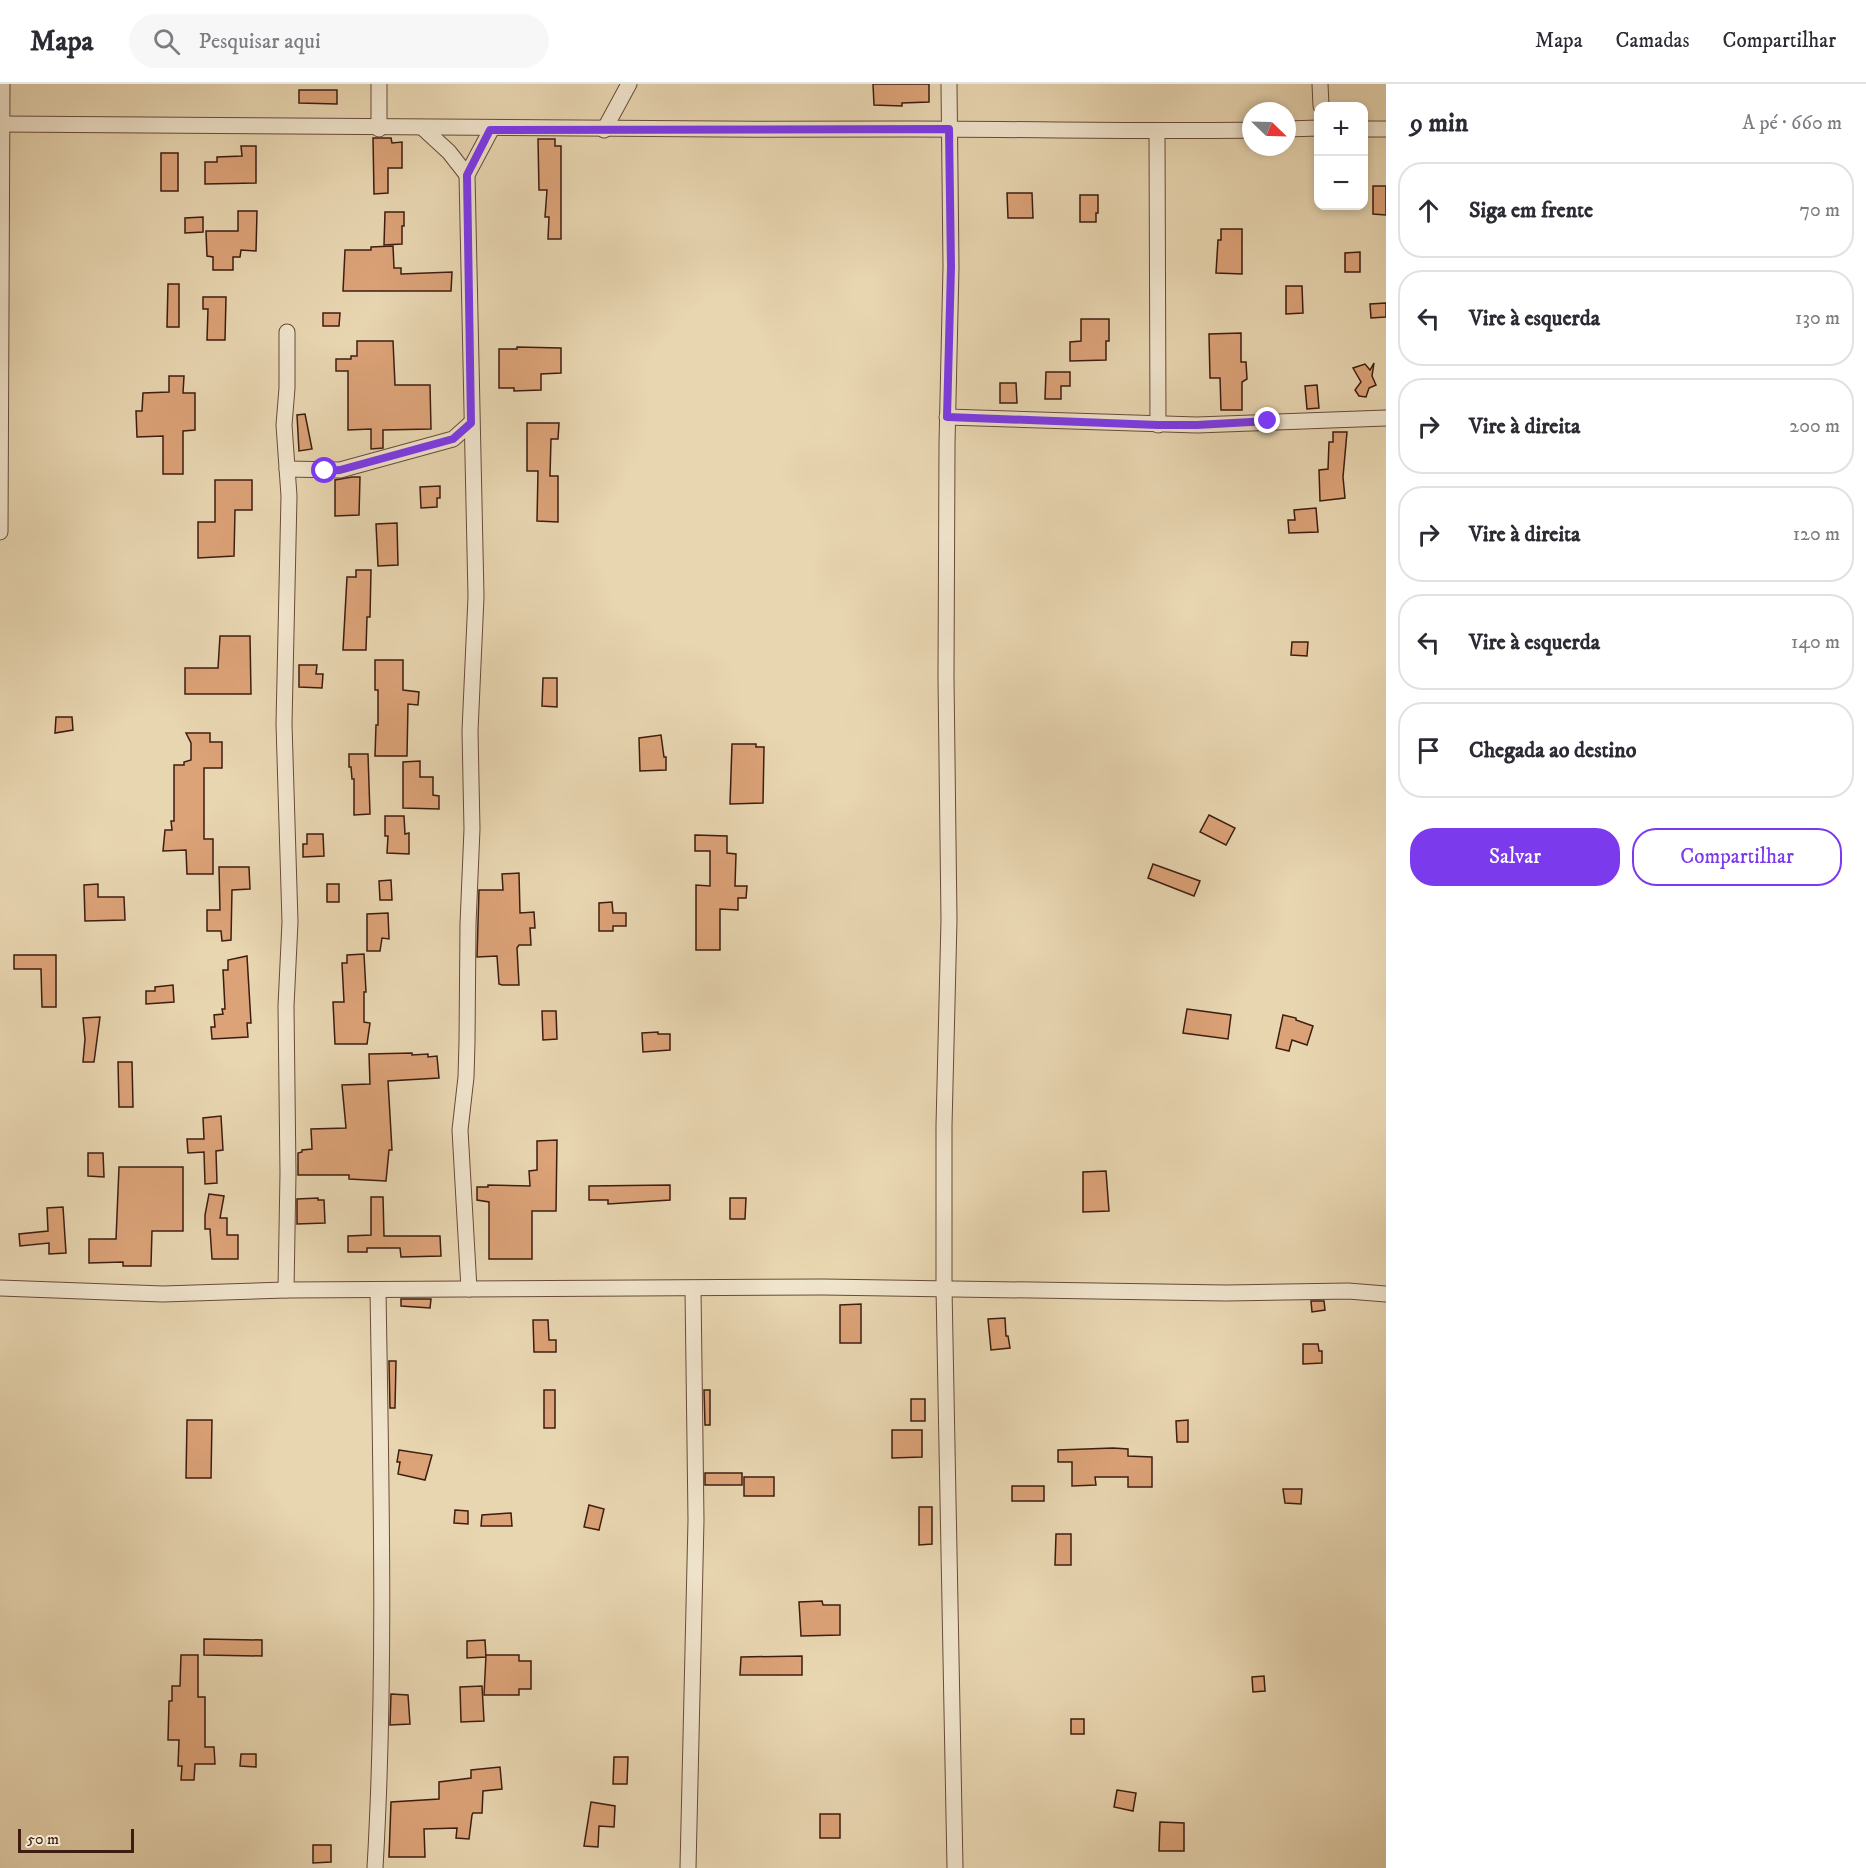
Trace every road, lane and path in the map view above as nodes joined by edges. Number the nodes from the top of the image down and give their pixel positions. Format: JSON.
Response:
{"nodes":[{"id":1,"x":2,"y":84,"type":"edge"},
{"id":2,"x":379,"y":84,"type":"edge"},
{"id":3,"x":629,"y":84,"type":"edge"},
{"id":4,"x":949,"y":84,"type":"edge"},
{"id":5,"x":1320,"y":84,"type":"edge"},
{"id":6,"x":1321,"y":102,"type":"edge"},
{"id":7,"x":1,"y":124,"type":"edge"},
{"id":8,"x":1314,"y":128,"type":"edge"},
{"id":9,"x":379,"y":129,"type":"junction"},
{"id":10,"x":424,"y":129,"type":"junction"},
{"id":11,"x":949,"y":129,"type":"junction"},
{"id":12,"x":1296,"y":129,"type":"edge"},
{"id":13,"x":1368,"y":129,"type":"edge"},
{"id":14,"x":1386,"y":129,"type":"edge"},
{"id":15,"x":490,"y":130,"type":"junction"},
{"id":16,"x":604,"y":130,"type":"junction"},
{"id":17,"x":1242,"y":130,"type":"edge"},
{"id":18,"x":1156,"y":132,"type":"junction"},
{"id":19,"x":467,"y":175,"type":"junction"},
{"id":20,"x":287,"y":332,"type":"dead end"},
{"id":21,"x":947,"y":417,"type":"junction"},
{"id":22,"x":1386,"y":418,"type":"edge"},
{"id":23,"x":471,"y":423,"type":"junction"},
{"id":24,"x":1158,"y":425,"type":"junction"},
{"id":25,"x":287,"y":469,"type":"junction"},
{"id":26,"x":0,"y":532,"type":"edge"},
{"id":27,"x":0,"y":1288,"type":"edge"},
{"id":28,"x":944,"y":1288,"type":"junction"},
{"id":29,"x":469,"y":1289,"type":"junction"},
{"id":30,"x":693,"y":1289,"type":"junction"},
{"id":31,"x":286,"y":1290,"type":"junction"},
{"id":32,"x":378,"y":1290,"type":"junction"},
{"id":33,"x":1386,"y":1294,"type":"edge"},
{"id":34,"x":375,"y":1868,"type":"edge"},
{"id":35,"x":688,"y":1868,"type":"edge"},
{"id":36,"x":956,"y":1868,"type":"edge"}],
"edges":[{"from":1,"to":7,"type":"street"},
{"from":2,"to":9,"type":"street"},
{"from":3,"to":16,"type":"street"},
{"from":4,"to":11,"type":"street"},
{"from":5,"to":6,"type":"street"},
{"from":7,"to":9,"type":"street"},
{"from":7,"to":26,"type":"street"},
{"from":8,"to":12,"type":"street"},
{"from":9,"to":10,"type":"street"},
{"from":10,"to":15,"type":"street"},
{"from":10,"to":19,"type":"street"},
{"from":11,"to":16,"type":"street"},
{"from":11,"to":18,"type":"street"},
{"from":11,"to":21,"type":"street"},
{"from":13,"to":14,"type":"street"},
{"from":15,"to":16,"type":"street"},
{"from":15,"to":19,"type":"street"},
{"from":17,"to":18,"type":"street"},
{"from":18,"to":24,"type":"street"},
{"from":19,"to":23,"type":"street"},
{"from":20,"to":25,"type":"street"},
{"from":21,"to":24,"type":"street"},
{"from":21,"to":28,"type":"street"},
{"from":22,"to":24,"type":"street"},
{"from":23,"to":25,"type":"street"},
{"from":23,"to":29,"type":"street"},
{"from":25,"to":31,"type":"street"},
{"from":27,"to":31,"type":"street"},
{"from":28,"to":30,"type":"street"},
{"from":28,"to":33,"type":"street"},
{"from":28,"to":36,"type":"street"},
{"from":29,"to":30,"type":"street"},
{"from":29,"to":32,"type":"street"},
{"from":30,"to":35,"type":"street"},
{"from":31,"to":32,"type":"street"},
{"from":32,"to":34,"type":"street"}]}
